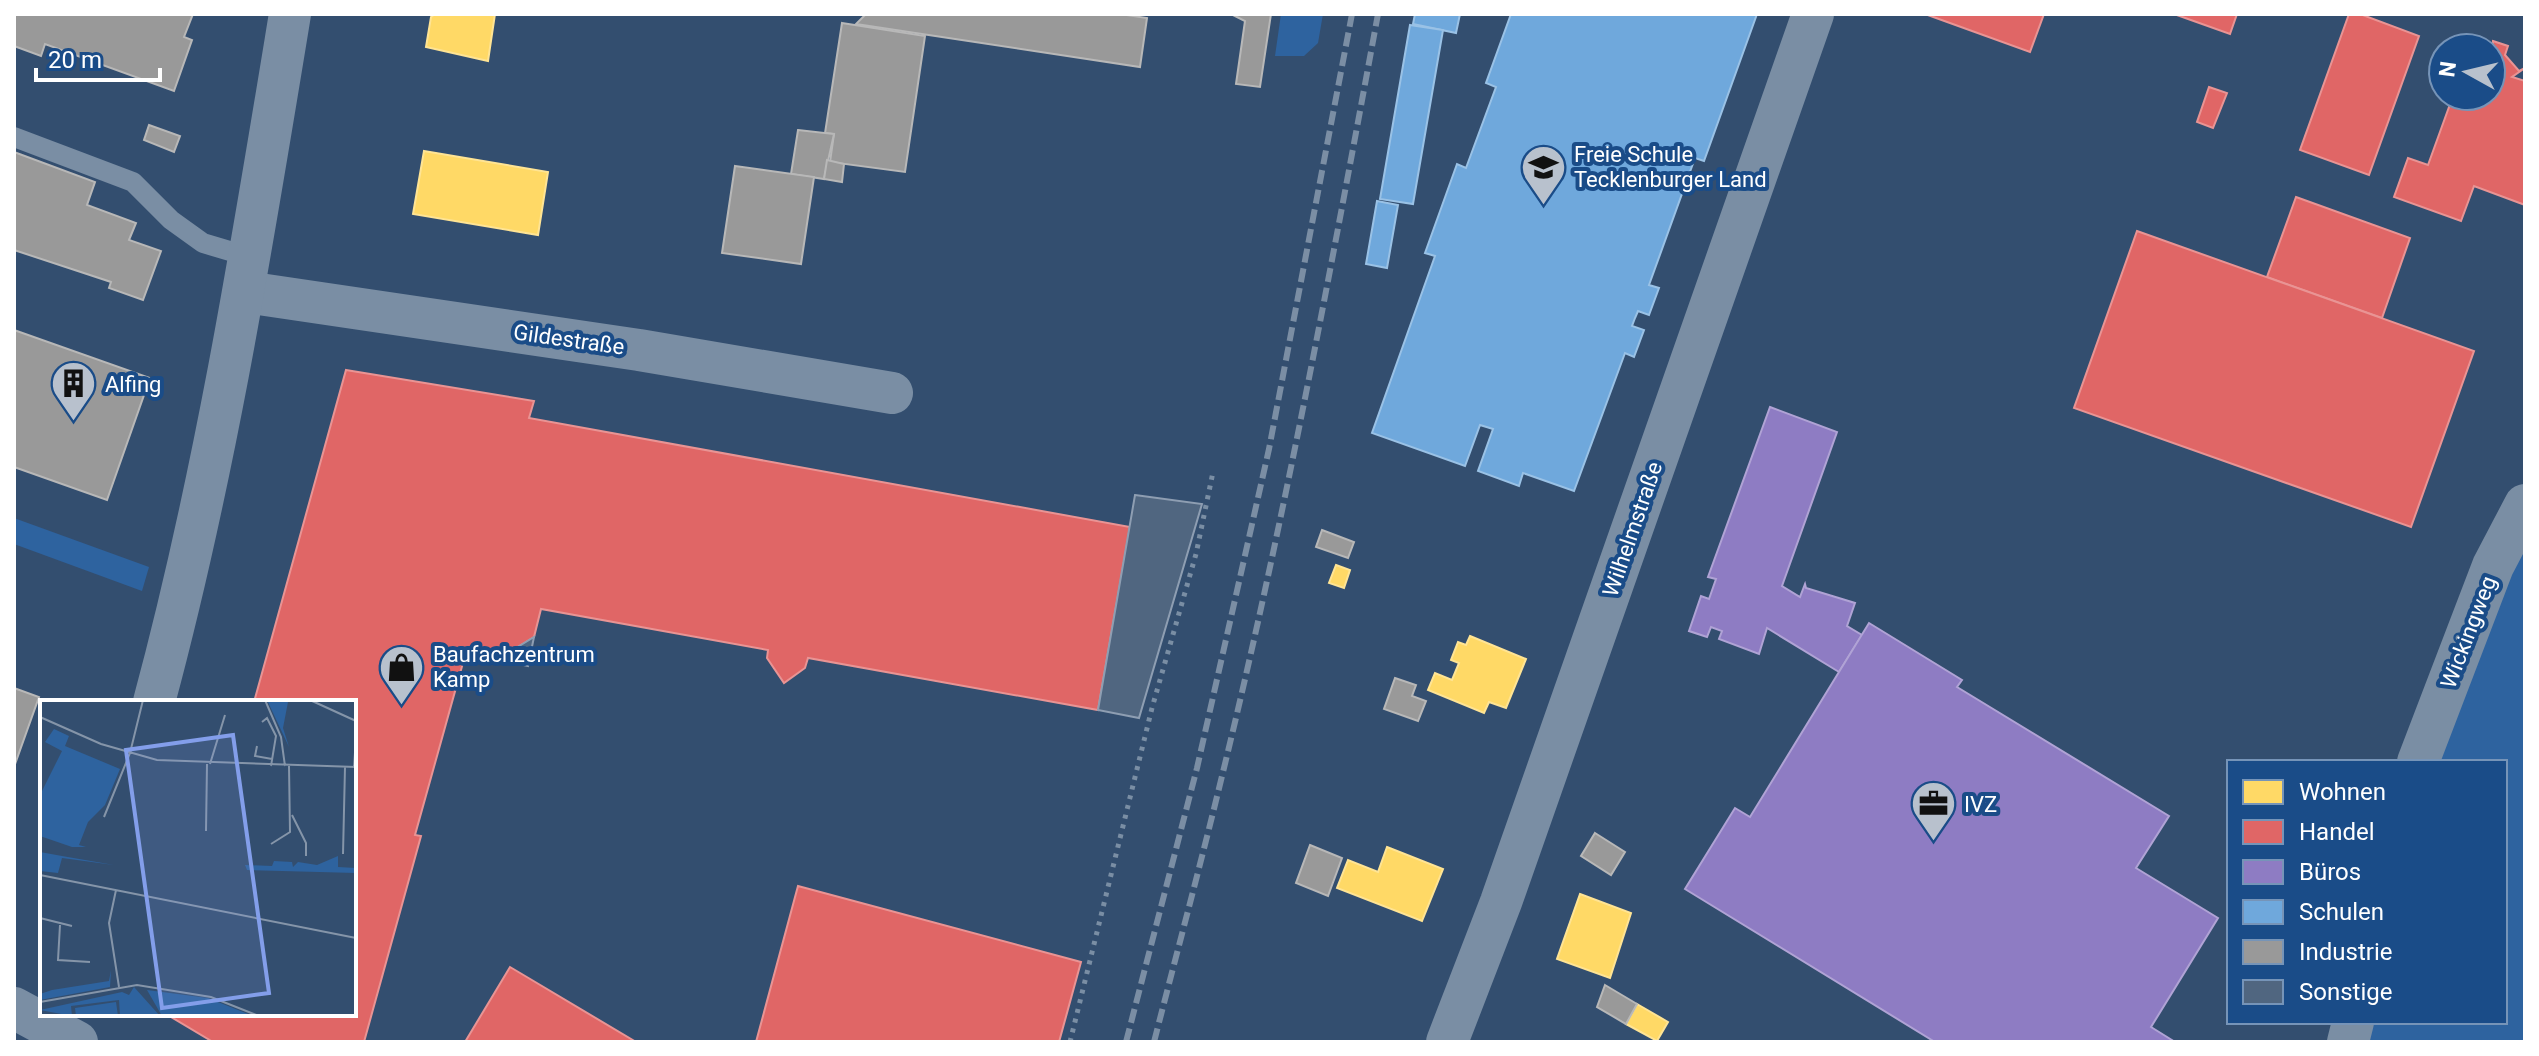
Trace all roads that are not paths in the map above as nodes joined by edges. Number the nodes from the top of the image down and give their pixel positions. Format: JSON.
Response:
{"nodes":[{"id":1,"x":290,"y":14,"type":"edge"},
{"id":2,"x":1813,"y":14,"type":"edge"},
{"id":3,"x":14,"y":137,"type":"edge"},
{"id":4,"x":248,"y":275,"type":"junction"},
{"id":5,"x":892,"y":393,"type":"dead end"},
{"id":6,"x":2525,"y":505,"type":"edge"},
{"id":7,"x":155,"y":700,"type":"edge"},
{"id":8,"x":2419,"y":760,"type":"edge"},
{"id":9,"x":29,"y":1017,"type":"edge"},
{"id":10,"x":77,"y":1042,"type":"edge"},
{"id":11,"x":1447,"y":1042,"type":"edge"}],
"edges":[{"from":1,"to":4,"type":"street"},
{"from":2,"to":11,"type":"street","name":"Wilhelmstraße"},
{"from":3,"to":4,"type":"lane"},
{"from":4,"to":5,"type":"street","name":"Gildestraße"},
{"from":4,"to":7,"type":"street"},
{"from":6,"to":8,"type":"street","name":"Wickingweg"},
{"from":9,"to":10,"type":"street"}]}
